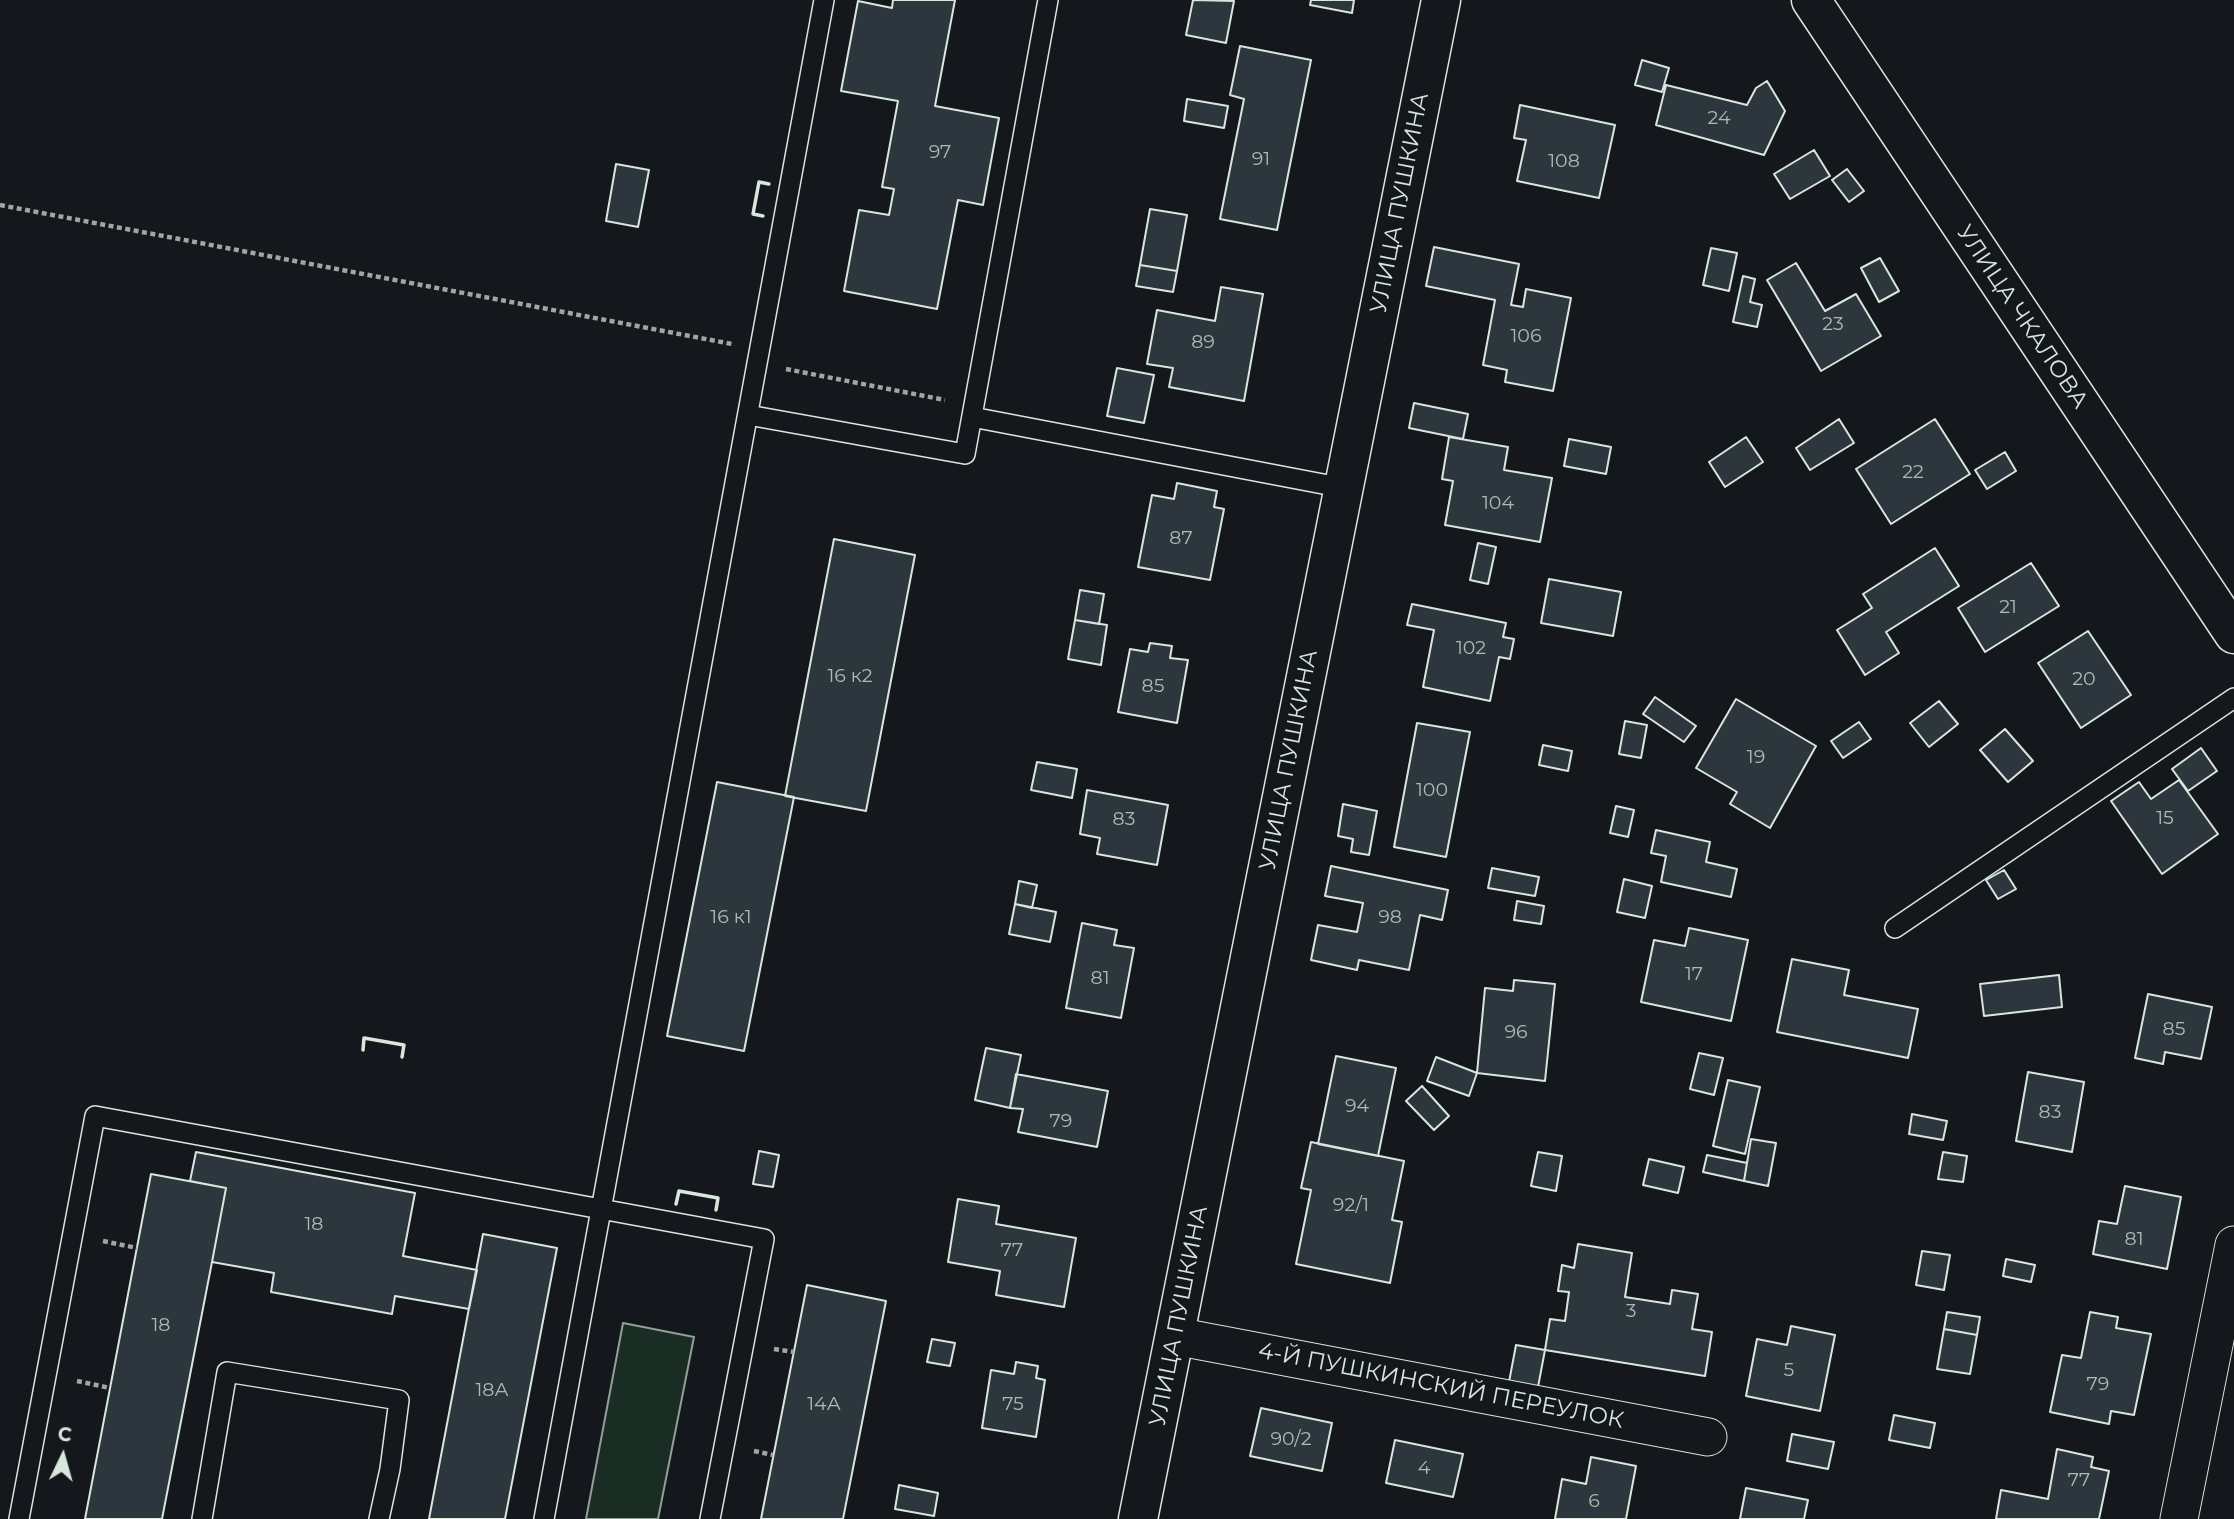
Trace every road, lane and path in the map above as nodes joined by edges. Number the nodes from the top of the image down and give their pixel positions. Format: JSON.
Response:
{"nodes":[{"id":1,"x":824,"y":0,"type":"edge"},
{"id":2,"x":1048,"y":0,"type":"edge"},
{"id":3,"x":1441,"y":0,"type":"edge"},
{"id":4,"x":1811,"y":0,"type":"edge"},
{"id":5,"x":0,"y":205,"type":"edge"},
{"id":6,"x":759,"y":357,"type":"junction"},
{"id":7,"x":973,"y":411,"type":"junction"},
{"id":8,"x":748,"y":415,"type":"junction"},
{"id":9,"x":1344,"y":488,"type":"junction"},
{"id":10,"x":2234,"y":634,"type":"edge"},
{"id":11,"x":2234,"y":698,"type":"edge"},
{"id":12,"x":1895,"y":928,"type":"dead end"},
{"id":13,"x":602,"y":1208,"type":"junction"},
{"id":14,"x":2234,"y":1245,"type":"edge"},
{"id":15,"x":1175,"y":1336,"type":"junction"},
{"id":16,"x":1708,"y":1437,"type":"dead end"},
{"id":17,"x":19,"y":1519,"type":"edge"},
{"id":18,"x":202,"y":1519,"type":"edge"},
{"id":19,"x":379,"y":1519,"type":"edge"},
{"id":20,"x":544,"y":1519,"type":"edge"},
{"id":21,"x":710,"y":1519,"type":"edge"},
{"id":22,"x":1138,"y":1519,"type":"edge"},
{"id":23,"x":2179,"y":1519,"type":"edge"}],
"edges":[{"from":1,"to":6,"type":"lane"},
{"from":2,"to":7,"type":"lane"},
{"from":3,"to":9,"type":"street","name":"УЛИЦА ПУШКИНА"},
{"from":4,"to":10,"type":"street","name":"УЛИЦА ЧКАЛОВА"},
{"from":5,"to":6,"type":"path"},
{"from":6,"to":7,"type":"path"},
{"from":6,"to":8,"type":"lane"},
{"from":7,"to":8,"type":"lane"},
{"from":7,"to":9,"type":"lane"},
{"from":8,"to":13,"type":"lane"},
{"from":9,"to":15,"type":"street","name":"УЛИЦА ПУШКИНА"},
{"from":11,"to":12,"type":"lane"},
{"from":13,"to":17,"type":"lane"},
{"from":13,"to":20,"type":"lane"},
{"from":13,"to":21,"type":"lane"},
{"from":14,"to":23,"type":"street"},
{"from":15,"to":16,"type":"street","name":"4-Й ПУШКИНСКИЙ ПЕРЕУЛОК"},
{"from":15,"to":22,"type":"street","name":"УЛИЦА ПУШКИНА"},
{"from":18,"to":19,"type":"lane"}]}
